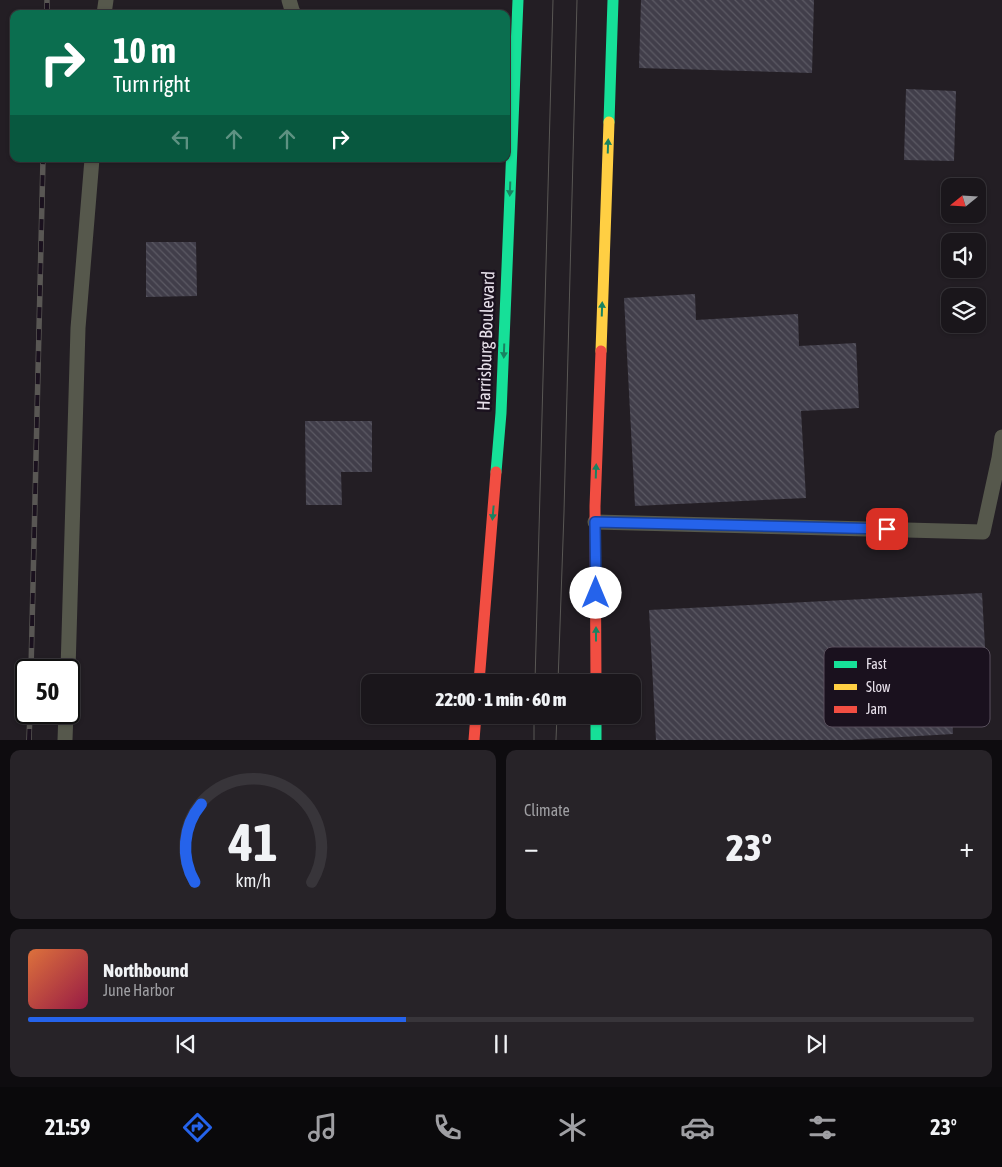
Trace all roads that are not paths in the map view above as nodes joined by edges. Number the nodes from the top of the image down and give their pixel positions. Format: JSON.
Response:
{"nodes":[{"id":1,"x":518,"y":0,"type":"edge"},
{"id":2,"x":613,"y":0,"type":"edge"},
{"id":3,"x":511,"y":50,"type":"edge"},
{"id":4,"x":510,"y":86,"type":"edge"},
{"id":5,"x":92,"y":162,"type":"edge"},
{"id":6,"x":508,"y":162,"type":"edge"},
{"id":7,"x":1002,"y":437,"type":"edge"},
{"id":8,"x":595,"y":522,"type":"junction"},
{"id":9,"x":68,"y":659,"type":"edge"},
{"id":10,"x":480,"y":674,"type":"edge"},
{"id":11,"x":596,"y":674,"type":"edge"},
{"id":12,"x":66,"y":724,"type":"edge"},
{"id":13,"x":475,"y":724,"type":"edge"},
{"id":14,"x":596,"y":724,"type":"edge"},
{"id":15,"x":66,"y":740,"type":"edge"},
{"id":16,"x":474,"y":740,"type":"edge"},
{"id":17,"x":596,"y":740,"type":"edge"}],
"edges":[{"from":1,"to":3,"type":"main road","name":"Harrisburg Boulevard"},
{"from":8,"to":2,"type":"main road","one_way":true},
{"from":3,"to":4,"type":"main road","name":"Harrisburg Boulevard","one_way":true},
{"from":5,"to":9,"type":"lane"},
{"from":6,"to":10,"type":"main road","name":"Harrisburg Boulevard","one_way":true},
{"from":7,"to":8,"type":"lane"},
{"from":11,"to":8,"type":"main road","one_way":true},
{"from":12,"to":15,"type":"lane"},
{"from":13,"to":16,"type":"main road"},
{"from":14,"to":17,"type":"main road"}]}
